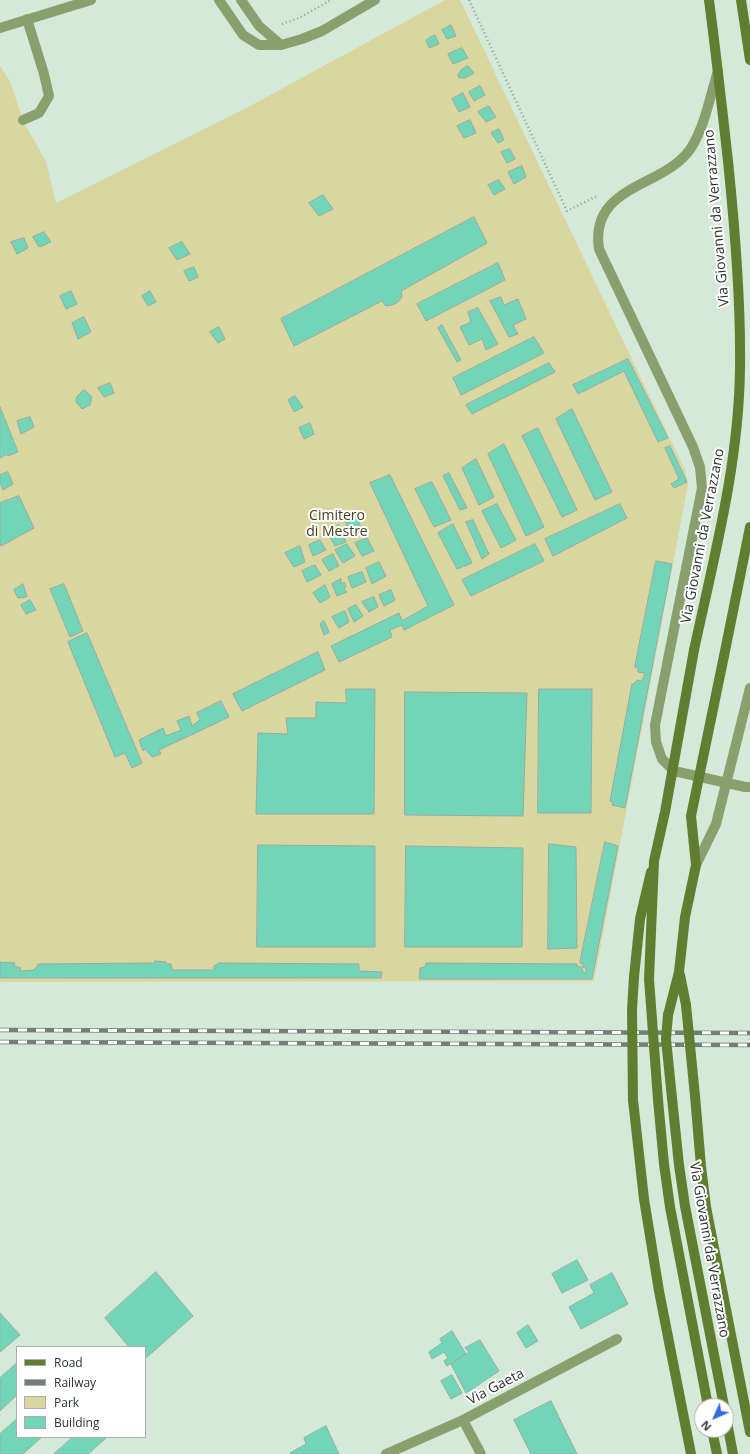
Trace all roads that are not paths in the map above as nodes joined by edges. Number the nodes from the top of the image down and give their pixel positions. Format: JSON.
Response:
{"nodes":[{"id":1,"x":91,"y":0,"type":"edge"},
{"id":2,"x":219,"y":0,"type":"edge"},
{"id":3,"x":241,"y":0,"type":"edge"},
{"id":4,"x":375,"y":0,"type":"edge"},
{"id":5,"x":710,"y":0,"type":"edge"},
{"id":6,"x":741,"y":0,"type":"edge"},
{"id":7,"x":27,"y":19,"type":"junction"},
{"id":8,"x":0,"y":28,"type":"edge"},
{"id":9,"x":281,"y":45,"type":"junction"},
{"id":10,"x":750,"y":60,"type":"edge"},
{"id":11,"x":718,"y":71,"type":"junction"},
{"id":12,"x":23,"y":120,"type":"dead end"},
{"id":13,"x":750,"y":527,"type":"edge"},
{"id":14,"x":750,"y":688,"type":"edge"},
{"id":15,"x":750,"y":787,"type":"edge"},
{"id":16,"x":654,"y":861,"type":"junction"},
{"id":17,"x":696,"y":865,"type":"junction"},
{"id":18,"x":679,"y":972,"type":"junction"},
{"id":19,"x":617,"y":1339,"type":"dead end"},
{"id":20,"x":706,"y":1398,"type":"edge"},
{"id":21,"x":722,"y":1398,"type":"edge"},
{"id":22,"x":463,"y":1420,"type":"junction"},
{"id":23,"x":750,"y":1432,"type":"edge"},
{"id":24,"x":714,"y":1438,"type":"edge"},
{"id":25,"x":730,"y":1438,"type":"edge"},
{"id":26,"x":386,"y":1454,"type":"edge"},
{"id":27,"x":481,"y":1454,"type":"edge"},
{"id":28,"x":691,"y":1454,"type":"edge"},
{"id":29,"x":717,"y":1454,"type":"edge"},
{"id":30,"x":733,"y":1454,"type":"edge"}],
"edges":[{"from":1,"to":7,"type":"street"},
{"from":2,"to":9,"type":"street"},
{"from":3,"to":9,"type":"street"},
{"from":4,"to":9,"type":"street"},
{"from":5,"to":11,"type":"main road","name":"Via Giovanni da Verrazzano"},
{"from":6,"to":10,"type":"main road"},
{"from":7,"to":8,"type":"street"},
{"from":7,"to":12,"type":"street"},
{"from":11,"to":15,"type":"street"},
{"from":11,"to":16,"type":"main road","name":"Via Giovanni da Verrazzano","bridge":true},
{"from":13,"to":17,"type":"main road","bridge":true},
{"from":14,"to":17,"type":"street","bridge":true},
{"from":16,"to":20,"type":"main road","name":"Via Giovanni da Verrazzano","bridge":true},
{"from":16,"to":28,"type":"main road","bridge":true},
{"from":17,"to":18,"type":"main road","bridge":true},
{"from":18,"to":21,"type":"main road","name":"Via Giovanni da Verrazzano","bridge":true},
{"from":18,"to":23,"type":"main road","bridge":true},
{"from":19,"to":22,"type":"street","name":"Via Gaeta"},
{"from":22,"to":26,"type":"street","name":"Via Gaeta"},
{"from":22,"to":27,"type":"street"},
{"from":24,"to":29,"type":"main road"},
{"from":25,"to":30,"type":"main road"}]}
